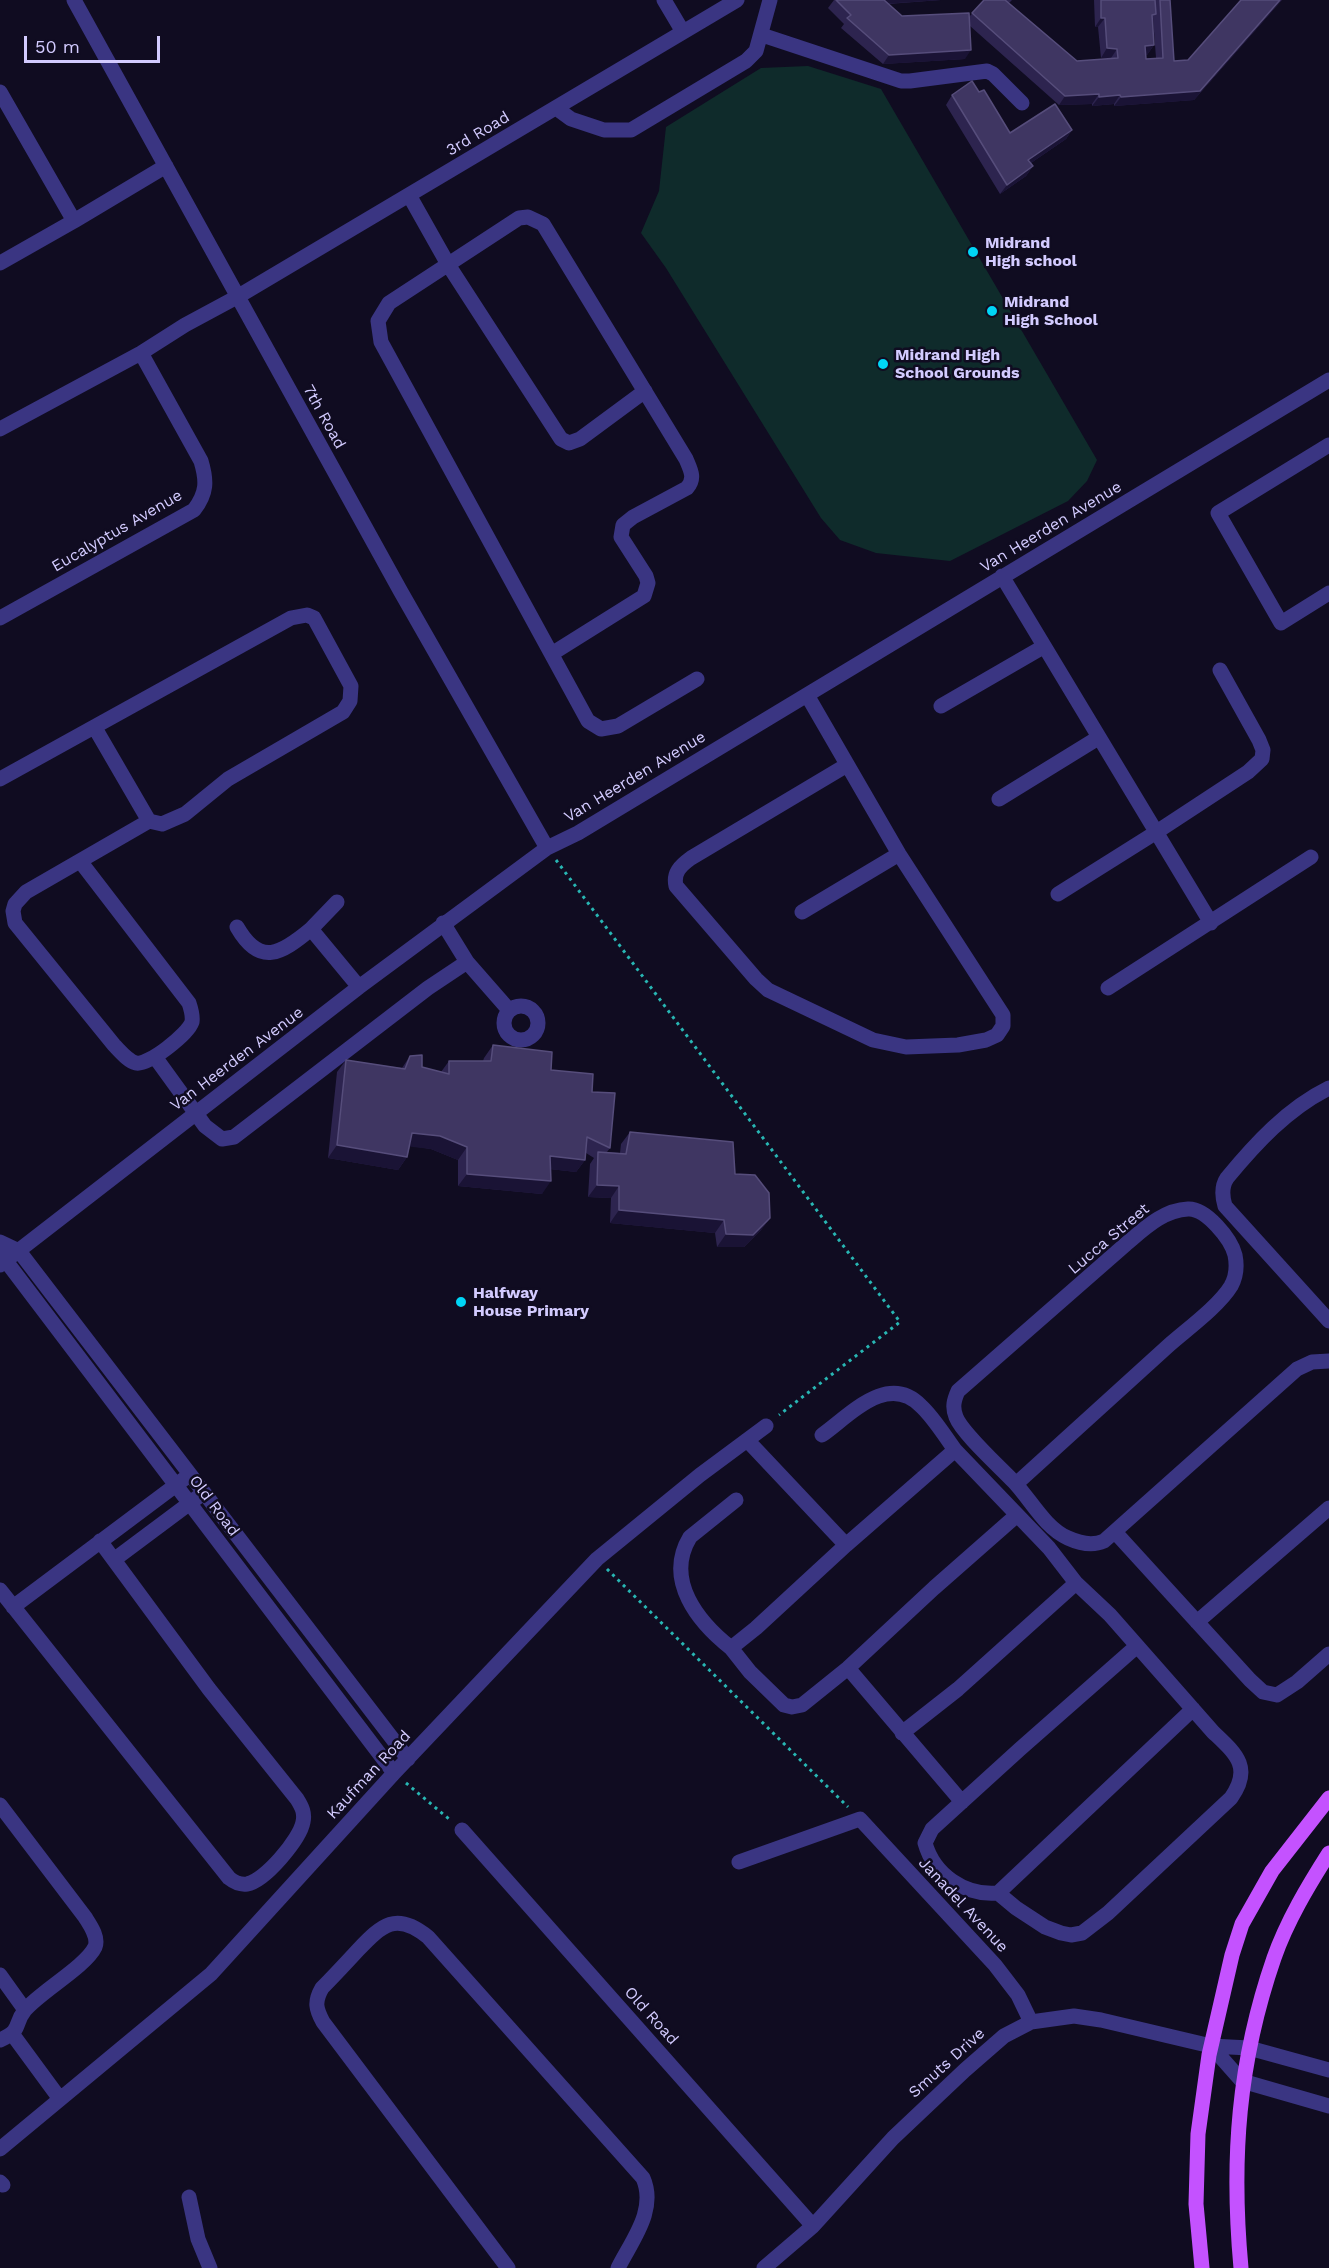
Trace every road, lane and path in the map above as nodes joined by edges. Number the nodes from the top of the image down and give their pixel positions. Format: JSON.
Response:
{"nodes":[{"id":1,"x":74,"y":0,"type":"edge"},
{"id":2,"x":664,"y":0,"type":"edge"},
{"id":3,"x":737,"y":0,"type":"edge"},
{"id":4,"x":770,"y":0,"type":"edge"},
{"id":5,"x":683,"y":32,"type":"junction"},
{"id":6,"x":762,"y":35,"type":"junction"},
{"id":7,"x":2,"y":101,"type":"edge"},
{"id":8,"x":1022,"y":104,"type":"dead end"},
{"id":9,"x":556,"y":108,"type":"junction"},
{"id":10,"x":166,"y":166,"type":"junction"},
{"id":11,"x":410,"y":195,"type":"junction"},
{"id":12,"x":74,"y":221,"type":"junction"},
{"id":13,"x":0,"y":263,"type":"edge"},
{"id":14,"x":448,"y":266,"type":"junction"},
{"id":15,"x":237,"y":297,"type":"junction"},
{"id":16,"x":141,"y":353,"type":"junction"},
{"id":17,"x":1329,"y":380,"type":"edge"},
{"id":18,"x":645,"y":391,"type":"junction"},
{"id":19,"x":0,"y":429,"type":"edge"},
{"id":20,"x":1329,"y":445,"type":"edge"},
{"id":21,"x":1002,"y":576,"type":"junction"},
{"id":22,"x":1329,"y":593,"type":"edge"},
{"id":23,"x":0,"y":618,"type":"edge"},
{"id":24,"x":1044,"y":646,"type":"junction"},
{"id":25,"x":553,"y":653,"type":"junction"},
{"id":26,"x":1220,"y":670,"type":"dead end"},
{"id":27,"x":697,"y":679,"type":"dead end"},
{"id":28,"x":807,"y":695,"type":"junction"},
{"id":29,"x":941,"y":706,"type":"dead end"},
{"id":30,"x":94,"y":728,"type":"junction"},
{"id":31,"x":1098,"y":738,"type":"junction"},
{"id":32,"x":847,"y":765,"type":"junction"},
{"id":33,"x":0,"y":779,"type":"edge"},
{"id":34,"x":999,"y":799,"type":"dead end"},
{"id":35,"x":149,"y":821,"type":"junction"},
{"id":36,"x":1155,"y":833,"type":"junction"},
{"id":37,"x":547,"y":848,"type":"junction"},
{"id":38,"x":898,"y":854,"type":"junction"},
{"id":39,"x":1311,"y":857,"type":"dead end"},
{"id":40,"x":80,"y":861,"type":"junction"},
{"id":41,"x":1058,"y":894,"type":"dead end"},
{"id":42,"x":337,"y":902,"type":"dead end"},
{"id":43,"x":802,"y":912,"type":"dead end"},
{"id":44,"x":443,"y":923,"type":"junction"},
{"id":45,"x":1211,"y":923,"type":"junction"},
{"id":46,"x":237,"y":927,"type":"dead end"},
{"id":47,"x":311,"y":930,"type":"junction"},
{"id":48,"x":467,"y":962,"type":"junction"},
{"id":49,"x":359,"y":987,"type":"junction"},
{"id":50,"x":1108,"y":988,"type":"dead end"},
{"id":51,"x":509,"y":1010,"type":"dead end"},
{"id":52,"x":155,"y":1057,"type":"junction"},
{"id":53,"x":1329,"y":1089,"type":"edge"},
{"id":54,"x":195,"y":1113,"type":"junction"},
{"id":55,"x":0,"y":1242,"type":"edge"},
{"id":56,"x":19,"y":1251,"type":"junction"},
{"id":57,"x":2,"y":1258,"type":"edge"},
{"id":58,"x":1329,"y":1321,"type":"edge"},
{"id":59,"x":1329,"y":1361,"type":"edge"},
{"id":60,"x":765,"y":1426,"type":"joint"},
{"id":61,"x":822,"y":1436,"type":"dead end"},
{"id":62,"x":747,"y":1440,"type":"junction"},
{"id":63,"x":955,"y":1450,"type":"junction"},
{"id":64,"x":189,"y":1476,"type":"junction"},
{"id":65,"x":1016,"y":1484,"type":"junction"},
{"id":66,"x":176,"y":1486,"type":"junction"},
{"id":67,"x":202,"y":1494,"type":"junction"},
{"id":68,"x":736,"y":1500,"type":"dead end"},
{"id":69,"x":189,"y":1503,"type":"junction"},
{"id":70,"x":1329,"y":1508,"type":"edge"},
{"id":71,"x":1017,"y":1515,"type":"junction"},
{"id":72,"x":1115,"y":1532,"type":"junction"},
{"id":73,"x":100,"y":1540,"type":"junction"},
{"id":74,"x":846,"y":1545,"type":"junction"},
{"id":75,"x":115,"y":1559,"type":"junction"},
{"id":76,"x":597,"y":1559,"type":"junction"},
{"id":77,"x":1076,"y":1583,"type":"junction"},
{"id":78,"x":0,"y":1590,"type":"edge"},
{"id":79,"x":13,"y":1607,"type":"junction"},
{"id":80,"x":1197,"y":1622,"type":"junction"},
{"id":81,"x":1137,"y":1646,"type":"junction"},
{"id":82,"x":731,"y":1648,"type":"junction"},
{"id":83,"x":1329,"y":1654,"type":"edge"},
{"id":84,"x":848,"y":1668,"type":"junction"},
{"id":85,"x":1193,"y":1709,"type":"junction"},
{"id":86,"x":902,"y":1733,"type":"junction"},
{"id":87,"x":408,"y":1759,"type":"junction"},
{"id":88,"x":394,"y":1773,"type":"junction"},
{"id":89,"x":1329,"y":1798,"type":"edge"},
{"id":90,"x":962,"y":1802,"type":"junction"},
{"id":91,"x":0,"y":1805,"type":"edge"},
{"id":92,"x":860,"y":1819,"type":"junction"},
{"id":93,"x":462,"y":1830,"type":"joint"},
{"id":94,"x":1329,"y":1853,"type":"edge"},
{"id":95,"x":739,"y":1862,"type":"dead end"},
{"id":96,"x":998,"y":1893,"type":"junction"},
{"id":97,"x":0,"y":1975,"type":"edge"},
{"id":98,"x":25,"y":2010,"type":"junction"},
{"id":99,"x":1031,"y":2022,"type":"junction"},
{"id":100,"x":6,"y":2038,"type":"edge"},
{"id":101,"x":1211,"y":2046,"type":"junction"},
{"id":102,"x":1249,"y":2048,"type":"junction"},
{"id":103,"x":1329,"y":2070,"type":"edge"},
{"id":104,"x":1242,"y":2081,"type":"junction"},
{"id":105,"x":60,"y":2099,"type":"junction"},
{"id":106,"x":1329,"y":2106,"type":"edge"},
{"id":107,"x":0,"y":2149,"type":"edge"},
{"id":108,"x":189,"y":2197,"type":"dead end"},
{"id":109,"x":813,"y":2226,"type":"junction"},
{"id":110,"x":210,"y":2268,"type":"edge"},
{"id":111,"x":508,"y":2268,"type":"edge"},
{"id":112,"x":618,"y":2268,"type":"edge"},
{"id":113,"x":764,"y":2268,"type":"edge"},
{"id":114,"x":1202,"y":2268,"type":"edge"},
{"id":115,"x":1241,"y":2268,"type":"edge"}],
"edges":[{"from":1,"to":10,"type":"street","name":"7th Road"},
{"from":2,"to":5,"type":"street"},
{"from":3,"to":5,"type":"street","name":"3rd Road"},
{"from":4,"to":6,"type":"street"},
{"from":5,"to":9,"type":"street","name":"3rd Road"},
{"from":6,"to":8,"type":"street"},
{"from":6,"to":9,"type":"street"},
{"from":7,"to":12,"type":"street"},
{"from":9,"to":11,"type":"street","name":"3rd Road"},
{"from":10,"to":12,"type":"street"},
{"from":10,"to":15,"type":"street","name":"7th Road"},
{"from":11,"to":14,"type":"street"},
{"from":11,"to":15,"type":"street","name":"3rd Road"},
{"from":12,"to":13,"type":"street"},
{"from":14,"to":18,"type":"street"},
{"from":14,"to":18,"type":"street"},
{"from":14,"to":25,"type":"street"},
{"from":15,"to":16,"type":"street"},
{"from":15,"to":37,"type":"street","name":"7th Road"},
{"from":16,"to":19,"type":"street"},
{"from":16,"to":23,"type":"street","name":"Eucalyptus Avenue"},
{"from":17,"to":21,"type":"street","name":"Van Heerden Avenue"},
{"from":18,"to":25,"type":"street"},
{"from":20,"to":22,"type":"street"},
{"from":21,"to":24,"type":"street"},
{"from":21,"to":28,"type":"street","name":"Van Heerden Avenue"},
{"from":24,"to":29,"type":"street"},
{"from":24,"to":31,"type":"street"},
{"from":25,"to":27,"type":"street"},
{"from":26,"to":36,"type":"street"},
{"from":28,"to":32,"type":"street"},
{"from":28,"to":37,"type":"street","name":"Van Heerden Avenue"},
{"from":30,"to":33,"type":"street"},
{"from":30,"to":35,"type":"street"},
{"from":30,"to":35,"type":"street"},
{"from":31,"to":34,"type":"street"},
{"from":31,"to":36,"type":"street"},
{"from":32,"to":38,"type":"street"},
{"from":32,"to":38,"type":"street"},
{"from":35,"to":40,"type":"street"},
{"from":36,"to":41,"type":"street"},
{"from":36,"to":45,"type":"street"},
{"from":37,"to":44,"type":"street","name":"Van Heerden Avenue"},
{"from":37,"to":60,"type":"path"},
{"from":38,"to":43,"type":"street"},
{"from":39,"to":45,"type":"street"},
{"from":40,"to":52,"type":"street"},
{"from":40,"to":52,"type":"street"},
{"from":42,"to":47,"type":"street"},
{"from":44,"to":48,"type":"street"},
{"from":44,"to":49,"type":"street","name":"Van Heerden Avenue"},
{"from":45,"to":50,"type":"street"},
{"from":46,"to":47,"type":"street"},
{"from":47,"to":49,"type":"street"},
{"from":48,"to":51,"type":"street"},
{"from":48,"to":54,"type":"street"},
{"from":49,"to":54,"type":"street","name":"Van Heerden Avenue"},
{"from":52,"to":54,"type":"street"},
{"from":53,"to":58,"type":"street"},
{"from":54,"to":56,"type":"street","name":"Van Heerden Avenue"},
{"from":55,"to":56,"type":"street"},
{"from":56,"to":57,"type":"street","name":"Van Heerden Avenue"},
{"from":56,"to":64,"type":"street","name":"Old Road"},
{"from":57,"to":66,"type":"street","name":"Old Road"},
{"from":59,"to":72,"type":"street","name":"Lucca Street"},
{"from":60,"to":62,"type":"street","name":"Kaufman Road"},
{"from":61,"to":63,"type":"street"},
{"from":62,"to":74,"type":"street"},
{"from":62,"to":76,"type":"street","name":"Kaufman Road"},
{"from":63,"to":71,"type":"street"},
{"from":63,"to":74,"type":"street"},
{"from":64,"to":66,"type":"street"},
{"from":64,"to":67,"type":"street","name":"Old Road"},
{"from":65,"to":65,"type":"street","name":"Lucca Street"},
{"from":65,"to":72,"type":"street","name":"Lucca Street"},
{"from":66,"to":69,"type":"street","name":"Old Road"},
{"from":66,"to":73,"type":"street"},
{"from":67,"to":69,"type":"street"},
{"from":67,"to":87,"type":"street","name":"Old Road"},
{"from":68,"to":82,"type":"street"},
{"from":69,"to":75,"type":"street"},
{"from":69,"to":88,"type":"street","name":"Old Road"},
{"from":70,"to":80,"type":"street"},
{"from":71,"to":77,"type":"street"},
{"from":71,"to":84,"type":"street"},
{"from":72,"to":80,"type":"street"},
{"from":73,"to":75,"type":"street"},
{"from":73,"to":79,"type":"street"},
{"from":74,"to":82,"type":"street"},
{"from":75,"to":79,"type":"street"},
{"from":76,"to":87,"type":"street","name":"Kaufman Road"},
{"from":76,"to":92,"type":"path"},
{"from":77,"to":81,"type":"street"},
{"from":77,"to":86,"type":"street"},
{"from":78,"to":79,"type":"street"},
{"from":80,"to":83,"type":"street"},
{"from":81,"to":85,"type":"street"},
{"from":81,"to":90,"type":"street"},
{"from":82,"to":84,"type":"street"},
{"from":84,"to":86,"type":"street"},
{"from":85,"to":96,"type":"street"},
{"from":85,"to":96,"type":"street"},
{"from":86,"to":90,"type":"street"},
{"from":87,"to":88,"type":"street","name":"Kaufman Road"},
{"from":88,"to":93,"type":"path"},
{"from":88,"to":105,"type":"street","name":"Kaufman Road"},
{"from":89,"to":101,"type":"main road"},
{"from":90,"to":96,"type":"street"},
{"from":91,"to":98,"type":"street"},
{"from":92,"to":95,"type":"street"},
{"from":92,"to":99,"type":"street","name":"Janadel Avenue"},
{"from":93,"to":109,"type":"street","name":"Old Road"},
{"from":94,"to":102,"type":"main road"},
{"from":97,"to":98,"type":"street"},
{"from":98,"to":100,"type":"street"},
{"from":99,"to":101,"type":"street","name":"Smuts Drive"},
{"from":99,"to":109,"type":"street","name":"Smuts Drive"},
{"from":100,"to":105,"type":"street"},
{"from":101,"to":102,"type":"street","name":"Smuts Drive"},
{"from":101,"to":104,"type":"street"},
{"from":101,"to":114,"type":"main road"},
{"from":102,"to":103,"type":"street","name":"Smuts Drive"},
{"from":102,"to":104,"type":"main road"},
{"from":104,"to":106,"type":"street"},
{"from":104,"to":115,"type":"main road"},
{"from":105,"to":107,"type":"street","name":"Kaufman Road"},
{"from":108,"to":110,"type":"street"},
{"from":109,"to":113,"type":"street","name":"Smuts Drive"},
{"from":111,"to":112,"type":"street"}]}
